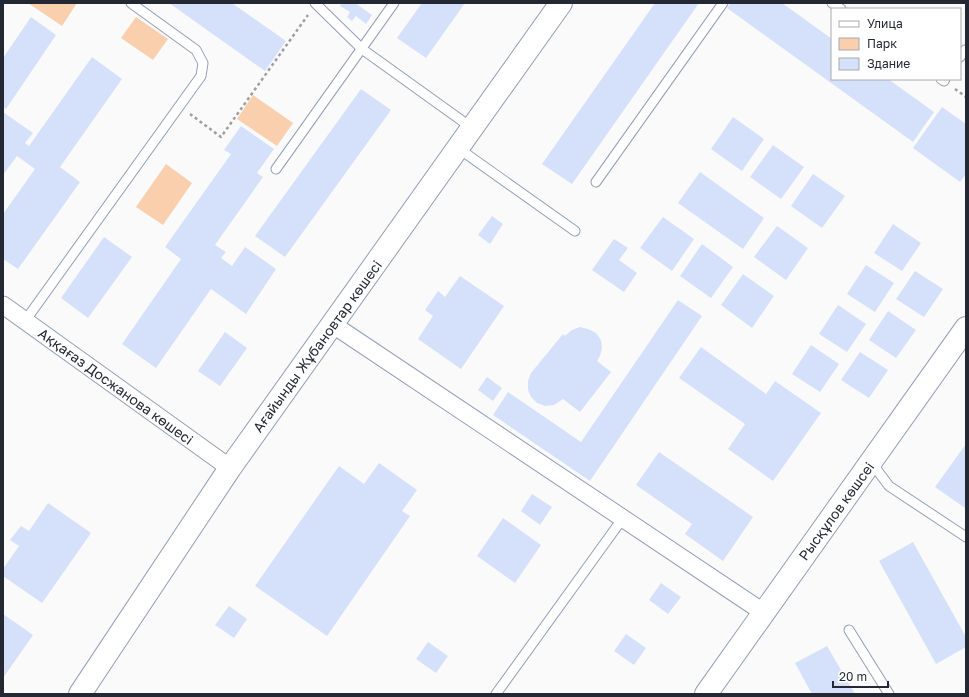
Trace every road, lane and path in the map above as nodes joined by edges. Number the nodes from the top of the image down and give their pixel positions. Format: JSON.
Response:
{"nodes":[{"id":1,"x":130,"y":3,"type":"edge"},
{"id":2,"x":316,"y":3,"type":"edge"},
{"id":3,"x":394,"y":3,"type":"edge"},
{"id":4,"x":562,"y":3,"type":"edge"},
{"id":5,"x":723,"y":3,"type":"edge"},
{"id":6,"x":362,"y":49,"type":"junction"},
{"id":7,"x":180,"y":106,"type":"junction"},
{"id":8,"x":472,"y":128,"type":"junction"},
{"id":9,"x":458,"y":148,"type":"junction"},
{"id":10,"x":276,"y":169,"type":"dead end"},
{"id":11,"x":596,"y":182,"type":"dead end"},
{"id":12,"x":575,"y":231,"type":"dead end"},
{"id":13,"x":3,"y":306,"type":"edge"},
{"id":14,"x":25,"y":321,"type":"junction"},
{"id":15,"x":332,"y":324,"type":"junction"},
{"id":16,"x":966,"y":328,"type":"edge"},
{"id":17,"x":871,"y":462,"type":"junction"},
{"id":18,"x":230,"y":468,"type":"junction"},
{"id":19,"x":623,"y":518,"type":"junction"},
{"id":20,"x":966,"y":537,"type":"edge"},
{"id":21,"x":763,"y":612,"type":"junction"},
{"id":22,"x":849,"y":630,"type":"dead end"},
{"id":23,"x":712,"y":692,"type":"edge"},
{"id":24,"x":80,"y":694,"type":"edge"},
{"id":25,"x":496,"y":694,"type":"edge"},
{"id":26,"x":888,"y":694,"type":"edge"}],
"edges":[{"from":1,"to":7,"type":"lane"},
{"from":2,"to":6,"type":"lane"},
{"from":2,"to":7,"type":"path"},
{"from":3,"to":6,"type":"lane"},
{"from":4,"to":8,"type":"street","name":"Ағайынды Жұбановтар көшесі"},
{"from":5,"to":11,"type":"lane"},
{"from":6,"to":8,"type":"lane"},
{"from":6,"to":10,"type":"lane"},
{"from":7,"to":14,"type":"lane"},
{"from":8,"to":9,"type":"street","name":"Ағайынды Жұбановтар көшесі"},
{"from":9,"to":12,"type":"lane"},
{"from":9,"to":15,"type":"street","name":"Ағайынды Жұбановтар көшесі"},
{"from":13,"to":14,"type":"street","name":"Аққағаз Досжанова көшесі"},
{"from":14,"to":18,"type":"street","name":"Аққағаз Досжанова көшесі"},
{"from":15,"to":18,"type":"street","name":"Ағайынды Жұбановтар көшесі"},
{"from":15,"to":19,"type":"street"},
{"from":16,"to":17,"type":"street","name":"Рысқұлов көшсеі"},
{"from":17,"to":20,"type":"lane"},
{"from":17,"to":21,"type":"street","name":"Рысқұлов көшсеі"},
{"from":18,"to":24,"type":"street","name":"Ағайынды Жұбановтар көшесі"},
{"from":19,"to":21,"type":"street"},
{"from":19,"to":25,"type":"lane"},
{"from":21,"to":23,"type":"street","name":"Рысқұлов көшсеі"},
{"from":22,"to":26,"type":"lane"}]}
